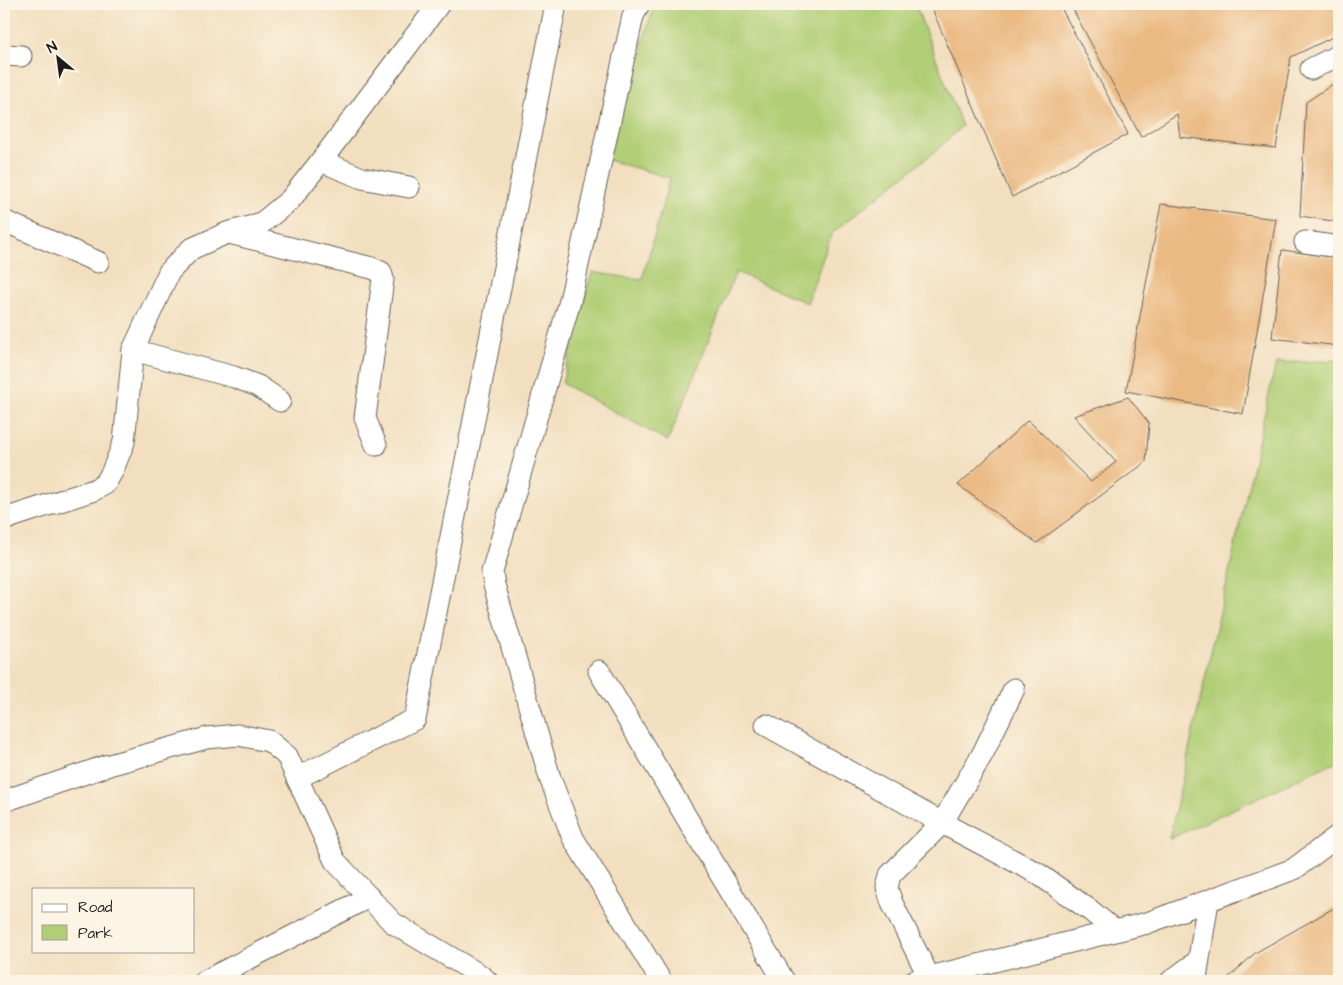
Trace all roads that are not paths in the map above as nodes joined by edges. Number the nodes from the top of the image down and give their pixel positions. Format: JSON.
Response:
{"nodes":[{"id":1,"x":439,"y":4,"type":"edge"},
{"id":2,"x":556,"y":4,"type":"edge"},
{"id":3,"x":639,"y":4,"type":"edge"},
{"id":4,"x":1339,"y":55,"type":"edge"},
{"id":5,"x":1311,"y":69,"type":"dead end"},
{"id":6,"x":321,"y":161,"type":"junction"},
{"id":7,"x":409,"y":187,"type":"dead end"},
{"id":8,"x":4,"y":222,"type":"edge"},
{"id":9,"x":227,"y":233,"type":"junction"},
{"id":10,"x":1305,"y":242,"type":"dead end"},
{"id":11,"x":1339,"y":247,"type":"edge"},
{"id":12,"x":98,"y":262,"type":"dead end"},
{"id":13,"x":133,"y":350,"type":"junction"},
{"id":14,"x":280,"y":401,"type":"dead end"},
{"id":15,"x":376,"y":445,"type":"dead end"},
{"id":16,"x":4,"y":520,"type":"edge"},
{"id":17,"x":598,"y":671,"type":"dead end"},
{"id":18,"x":1014,"y":689,"type":"dead end"},
{"id":19,"x":766,"y":725,"type":"dead end"},
{"id":20,"x":296,"y":778,"type":"junction"},
{"id":21,"x":4,"y":801,"type":"edge"},
{"id":22,"x":942,"y":823,"type":"junction"},
{"id":23,"x":1339,"y":835,"type":"edge"},
{"id":24,"x":369,"y":897,"type":"junction"},
{"id":25,"x":1208,"y":901,"type":"junction"},
{"id":26,"x":1115,"y":931,"type":"junction"},
{"id":27,"x":1197,"y":971,"type":"edge"},
{"id":28,"x":479,"y":979,"type":"edge"},
{"id":29,"x":922,"y":979,"type":"edge"},
{"id":30,"x":205,"y":981,"type":"edge"},
{"id":31,"x":661,"y":981,"type":"edge"},
{"id":32,"x":784,"y":981,"type":"edge"},
{"id":33,"x":1171,"y":981,"type":"edge"}],
"edges":[{"from":1,"to":6,"type":"street"},
{"from":2,"to":20,"type":"street"},
{"from":3,"to":31,"type":"street"},
{"from":4,"to":5,"type":"street"},
{"from":6,"to":7,"type":"street"},
{"from":6,"to":9,"type":"street"},
{"from":8,"to":12,"type":"street"},
{"from":9,"to":13,"type":"street"},
{"from":9,"to":15,"type":"street"},
{"from":10,"to":11,"type":"street"},
{"from":13,"to":14,"type":"street"},
{"from":13,"to":16,"type":"street"},
{"from":17,"to":32,"type":"street"},
{"from":18,"to":22,"type":"street"},
{"from":19,"to":22,"type":"street"},
{"from":20,"to":21,"type":"street"},
{"from":20,"to":24,"type":"street"},
{"from":22,"to":26,"type":"street"},
{"from":22,"to":29,"type":"street"},
{"from":23,"to":25,"type":"street"},
{"from":24,"to":28,"type":"street"},
{"from":24,"to":30,"type":"street"},
{"from":25,"to":26,"type":"street"},
{"from":25,"to":27,"type":"street"},
{"from":26,"to":29,"type":"street"},
{"from":27,"to":33,"type":"street"}]}
